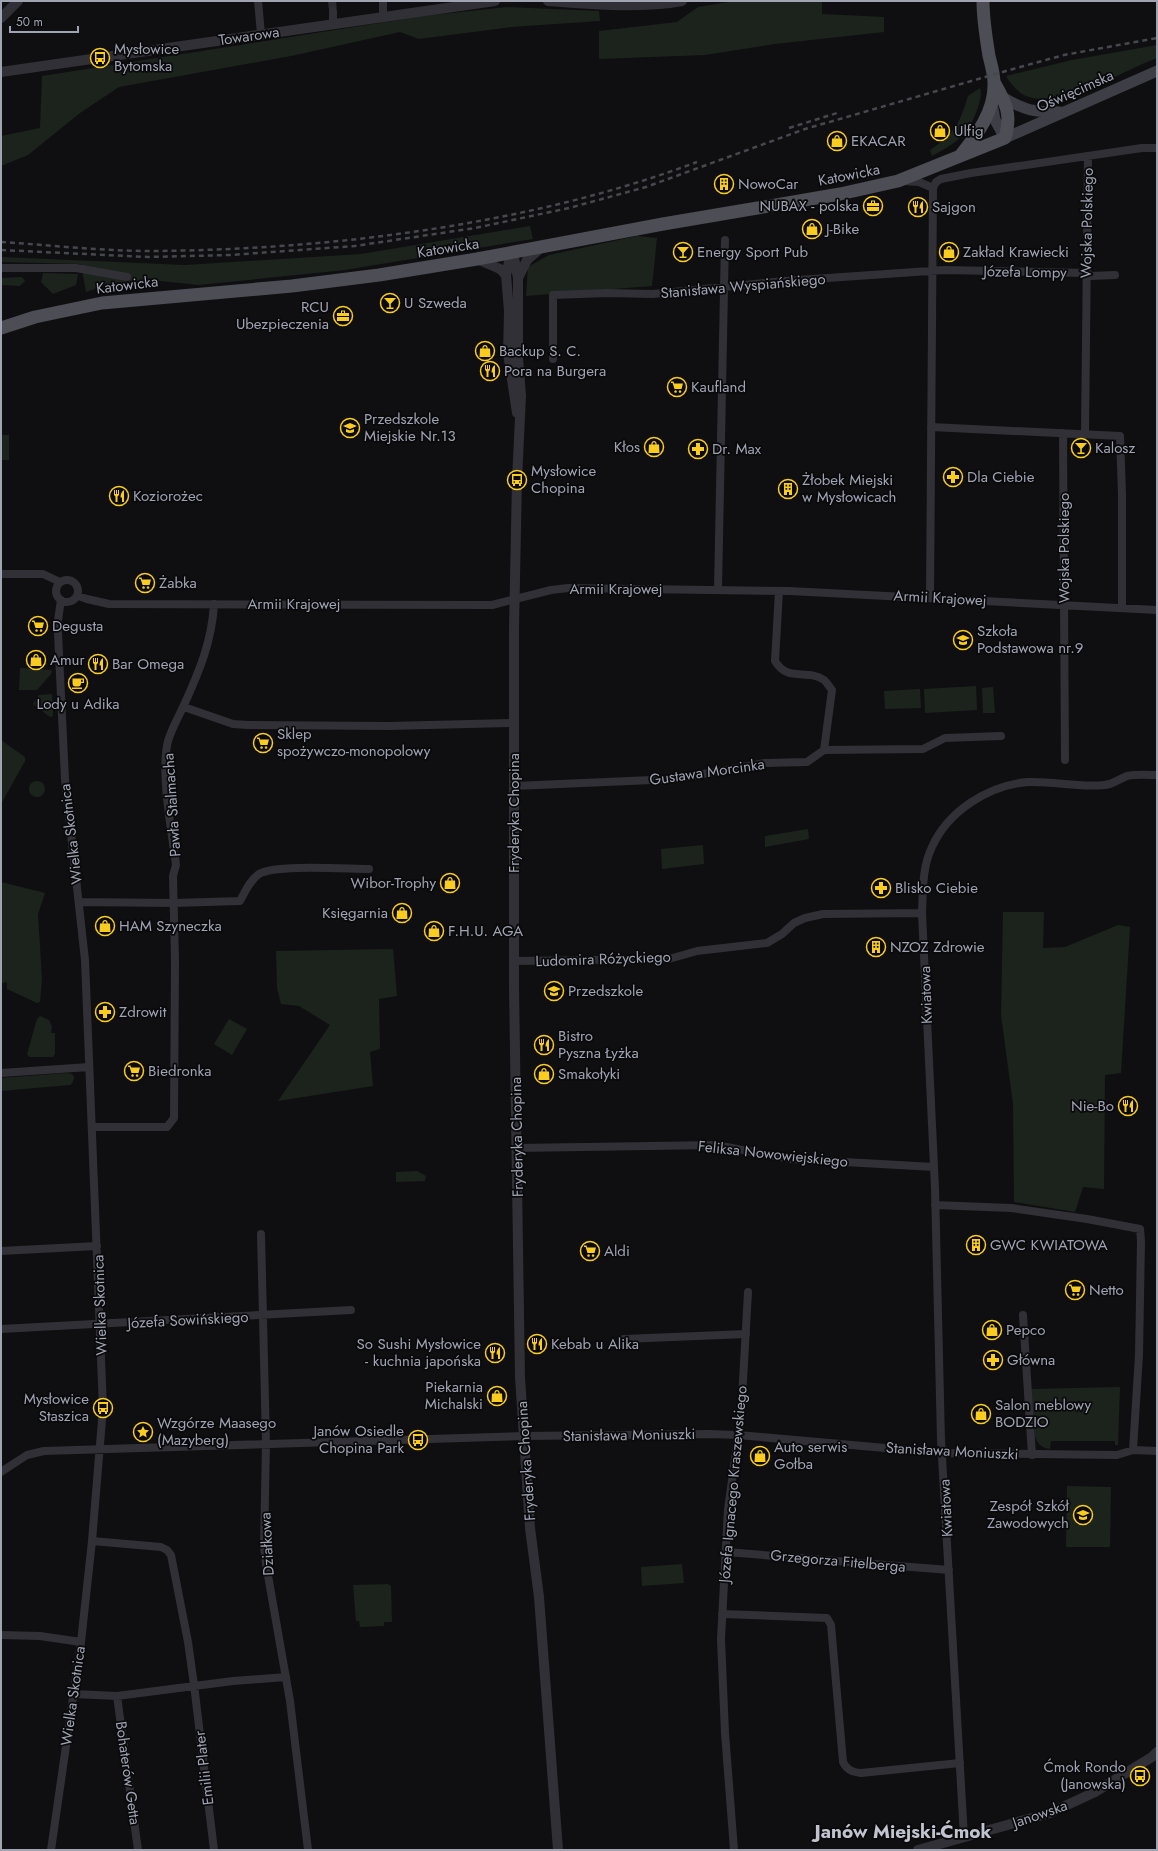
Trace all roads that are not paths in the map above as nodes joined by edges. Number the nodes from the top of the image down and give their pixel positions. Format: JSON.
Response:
{"nodes":[{"id":1,"x":18,"y":1,"type":"edge"},
{"id":2,"x":258,"y":1,"type":"edge"},
{"id":3,"x":383,"y":1,"type":"edge"},
{"id":4,"x":495,"y":1,"type":"edge"},
{"id":5,"x":548,"y":1,"type":"edge"},
{"id":6,"x":682,"y":1,"type":"edge"},
{"id":7,"x":983,"y":1,"type":"edge"},
{"id":8,"x":594,"y":3,"type":"edge"},
{"id":9,"x":333,"y":11,"type":"tunnel mouth"},
{"id":10,"x":383,"y":17,"type":"junction"},
{"id":11,"x":1,"y":18,"type":"edge"},
{"id":12,"x":333,"y":24,"type":"junction"},
{"id":13,"x":261,"y":34,"type":"junction"},
{"id":14,"x":1157,"y":71,"type":"edge"},
{"id":15,"x":2,"y":72,"type":"edge"},
{"id":16,"x":998,"y":100,"type":"junction"},
{"id":17,"x":1067,"y":112,"type":"junction"},
{"id":18,"x":1005,"y":138,"type":"junction"},
{"id":19,"x":1157,"y":148,"type":"edge"},
{"id":20,"x":1088,"y":156,"type":"junction"},
{"id":21,"x":959,"y":158,"type":"junction"},
{"id":22,"x":898,"y":181,"type":"junction"},
{"id":23,"x":933,"y":188,"type":"junction"},
{"id":24,"x":725,"y":240,"type":"dead end"},
{"id":25,"x":542,"y":247,"type":"junction"},
{"id":26,"x":512,"y":253,"type":"junction"},
{"id":27,"x":476,"y":260,"type":"junction"},
{"id":28,"x":1,"y":268,"type":"edge"},
{"id":29,"x":933,"y":271,"type":"junction"},
{"id":30,"x":1087,"y":273,"type":"junction"},
{"id":31,"x":506,"y":275,"type":"junction"},
{"id":32,"x":1115,"y":276,"type":"dead end"},
{"id":33,"x":127,"y":277,"type":"dead end"},
{"id":34,"x":518,"y":278,"type":"junction"},
{"id":35,"x":725,"y":287,"type":"junction"},
{"id":36,"x":1,"y":328,"type":"edge"},
{"id":37,"x":508,"y":338,"type":"junction"},
{"id":38,"x":518,"y":358,"type":"junction"},
{"id":39,"x":553,"y":360,"type":"dead end"},
{"id":40,"x":510,"y":375,"type":"junction"},
{"id":41,"x":519,"y":423,"type":"junction"},
{"id":42,"x":931,"y":427,"type":"junction"},
{"id":43,"x":1063,"y":433,"type":"junction"},
{"id":44,"x":1085,"y":434,"type":"junction"},
{"id":45,"x":1,"y":574,"type":"edge"},
{"id":46,"x":60,"y":582,"type":"junction"},
{"id":47,"x":718,"y":589,"type":"junction"},
{"id":48,"x":779,"y":591,"type":"junction"},
{"id":49,"x":78,"y":596,"type":"junction"},
{"id":50,"x":930,"y":597,"type":"junction"},
{"id":51,"x":61,"y":600,"type":"junction"},
{"id":52,"x":514,"y":600,"type":"junction"},
{"id":53,"x":214,"y":604,"type":"junction"},
{"id":54,"x":1064,"y":606,"type":"junction"},
{"id":55,"x":1122,"y":608,"type":"junction"},
{"id":56,"x":1157,"y":610,"type":"edge"},
{"id":57,"x":184,"y":706,"type":"junction"},
{"id":58,"x":514,"y":723,"type":"junction"},
{"id":59,"x":1001,"y":736,"type":"dead end"},
{"id":60,"x":824,"y":750,"type":"junction"},
{"id":61,"x":1065,"y":760,"type":"dead end"},
{"id":62,"x":1157,"y":775,"type":"edge"},
{"id":63,"x":514,"y":786,"type":"junction"},
{"id":64,"x":369,"y":869,"type":"dead end"},
{"id":65,"x":79,"y":902,"type":"junction"},
{"id":66,"x":174,"y":903,"type":"junction"},
{"id":67,"x":922,"y":913,"type":"junction"},
{"id":68,"x":514,"y":961,"type":"junction"},
{"id":69,"x":89,"y":1067,"type":"junction"},
{"id":70,"x":1,"y":1073,"type":"edge"},
{"id":71,"x":92,"y":1127,"type":"junction"},
{"id":72,"x":517,"y":1148,"type":"junction"},
{"id":73,"x":934,"y":1167,"type":"junction"},
{"id":74,"x":935,"y":1205,"type":"junction"},
{"id":75,"x":261,"y":1234,"type":"dead end"},
{"id":76,"x":97,"y":1246,"type":"junction"},
{"id":77,"x":1,"y":1251,"type":"edge"},
{"id":78,"x":748,"y":1292,"type":"dead end"},
{"id":79,"x":351,"y":1310,"type":"dead end"},
{"id":80,"x":1023,"y":1315,"type":"dead end"},
{"id":81,"x":262,"y":1316,"type":"junction"},
{"id":82,"x":101,"y":1325,"type":"junction"},
{"id":83,"x":1,"y":1329,"type":"edge"},
{"id":84,"x":746,"y":1334,"type":"junction"},
{"id":85,"x":624,"y":1338,"type":"dead end"},
{"id":86,"x":738,"y":1435,"type":"junction"},
{"id":87,"x":524,"y":1436,"type":"junction"},
{"id":88,"x":266,"y":1443,"type":"junction"},
{"id":89,"x":100,"y":1449,"type":"junction"},
{"id":90,"x":1134,"y":1450,"type":"junction"},
{"id":91,"x":1157,"y":1451,"type":"edge"},
{"id":92,"x":942,"y":1453,"type":"junction"},
{"id":93,"x":1032,"y":1455,"type":"junction"},
{"id":94,"x":1,"y":1472,"type":"edge"},
{"id":95,"x":92,"y":1542,"type":"junction"},
{"id":96,"x":726,"y":1552,"type":"junction"},
{"id":97,"x":950,"y":1570,"type":"junction"},
{"id":98,"x":722,"y":1614,"type":"junction"},
{"id":99,"x":1,"y":1635,"type":"edge"},
{"id":100,"x":81,"y":1642,"type":"junction"},
{"id":101,"x":286,"y":1677,"type":"junction"},
{"id":102,"x":194,"y":1685,"type":"junction"},
{"id":103,"x":74,"y":1694,"type":"junction"},
{"id":104,"x":117,"y":1696,"type":"junction"},
{"id":105,"x":1155,"y":1755,"type":"edge"},
{"id":106,"x":960,"y":1763,"type":"junction"},
{"id":107,"x":964,"y":1837,"type":"junction"},
{"id":108,"x":51,"y":1850,"type":"edge"},
{"id":109,"x":138,"y":1850,"type":"edge"},
{"id":110,"x":214,"y":1850,"type":"edge"},
{"id":111,"x":308,"y":1850,"type":"edge"},
{"id":112,"x":558,"y":1850,"type":"edge"},
{"id":113,"x":734,"y":1850,"type":"edge"},
{"id":114,"x":918,"y":1850,"type":"edge"}],
"edges":[{"from":1,"to":11,"type":"street"},
{"from":2,"to":13,"type":"street"},
{"from":3,"to":10,"type":"street"},
{"from":4,"to":10,"type":"street","name":"Towarowa"},
{"from":5,"to":8,"type":"street"},
{"from":6,"to":8,"type":"street"},
{"from":7,"to":16,"type":"main road"},
{"from":9,"to":12,"type":"street"},
{"from":10,"to":12,"type":"street","name":"Towarowa"},
{"from":12,"to":13,"type":"street","name":"Towarowa"},
{"from":13,"to":15,"type":"street","name":"Towarowa"},
{"from":14,"to":17,"type":"main road","name":"Oświęcimska"},
{"from":16,"to":17,"type":"main road"},
{"from":16,"to":18,"type":"main road"},
{"from":16,"to":21,"type":"main road"},
{"from":17,"to":18,"type":"main road","name":"Oświęcimska"},
{"from":18,"to":21,"type":"main road","name":"Katowicka"},
{"from":19,"to":20,"type":"street"},
{"from":20,"to":23,"type":"street"},
{"from":20,"to":30,"type":"street","name":"Wojska Polskiego"},
{"from":21,"to":22,"type":"main road","name":"Katowicka"},
{"from":22,"to":23,"type":"street","name":"Katowicka"},
{"from":22,"to":25,"type":"main road","name":"Katowicka"},
{"from":23,"to":29,"type":"street"},
{"from":24,"to":35,"type":"street"},
{"from":25,"to":26,"type":"main road","name":"Katowicka"},
{"from":25,"to":34,"type":"street","name":"Fryderyka Chopina"},
{"from":26,"to":27,"type":"main road","name":"Katowicka"},
{"from":26,"to":31,"type":"street","name":"Fryderyka Chopina"},
{"from":26,"to":34,"type":"street","name":"Fryderyka Chopina"},
{"from":27,"to":31,"type":"street"},
{"from":27,"to":36,"type":"main road","name":"Katowicka"},
{"from":28,"to":33,"type":"street"},
{"from":29,"to":30,"type":"street","name":"Józefa Lompy"},
{"from":29,"to":35,"type":"street","name":"Stanisława Wyspiańskiego"},
{"from":29,"to":42,"type":"street"},
{"from":30,"to":32,"type":"street","name":"Józefa Lompy"},
{"from":30,"to":44,"type":"street","name":"Wojska Polskiego"},
{"from":31,"to":37,"type":"street","name":"Fryderyka Chopina"},
{"from":34,"to":38,"type":"street","name":"Fryderyka Chopina"},
{"from":35,"to":39,"type":"street","name":"Stanisława Wyspiańskiego"},
{"from":35,"to":47,"type":"street"},
{"from":37,"to":38,"type":"street","name":"Fryderyka Chopina"},
{"from":37,"to":40,"type":"street","name":"Fryderyka Chopina"},
{"from":38,"to":40,"type":"street","name":"Fryderyka Chopina"},
{"from":38,"to":41,"type":"street","name":"Fryderyka Chopina"},
{"from":40,"to":41,"type":"street","name":"Fryderyka Chopina"},
{"from":41,"to":52,"type":"street","name":"Fryderyka Chopina"},
{"from":42,"to":43,"type":"street"},
{"from":42,"to":50,"type":"street"},
{"from":43,"to":44,"type":"street"},
{"from":43,"to":54,"type":"street","name":"Wojska Polskiego"},
{"from":44,"to":55,"type":"street"},
{"from":45,"to":46,"type":"street"},
{"from":46,"to":49,"type":"street"},
{"from":46,"to":51,"type":"street"},
{"from":47,"to":48,"type":"street","name":"Armii Krajowej"},
{"from":47,"to":52,"type":"street","name":"Armii Krajowej"},
{"from":48,"to":50,"type":"street","name":"Armii Krajowej"},
{"from":48,"to":60,"type":"street"},
{"from":49,"to":51,"type":"street"},
{"from":49,"to":53,"type":"street","name":"Armii Krajowej"},
{"from":50,"to":54,"type":"street","name":"Armii Krajowej"},
{"from":51,"to":65,"type":"street","name":"Wielka Skotnica"},
{"from":52,"to":53,"type":"street","name":"Armii Krajowej"},
{"from":52,"to":58,"type":"street","name":"Fryderyka Chopina"},
{"from":53,"to":57,"type":"street","name":"Pawła Stalmacha"},
{"from":54,"to":55,"type":"street","name":"Armii Krajowej"},
{"from":54,"to":61,"type":"street","name":"Wojska Polskiego"},
{"from":55,"to":56,"type":"street","name":"Armii Krajowej"},
{"from":57,"to":58,"type":"street"},
{"from":57,"to":66,"type":"street","name":"Pawła Stalmacha"},
{"from":58,"to":63,"type":"street","name":"Fryderyka Chopina"},
{"from":59,"to":60,"type":"street"},
{"from":60,"to":63,"type":"street","name":"Gustawa Morcinka"},
{"from":62,"to":67,"type":"street","name":"Kwiatowa"},
{"from":63,"to":68,"type":"street","name":"Fryderyka Chopina"},
{"from":64,"to":66,"type":"street"},
{"from":65,"to":66,"type":"street"},
{"from":65,"to":69,"type":"street","name":"Wielka Skotnica"},
{"from":66,"to":71,"type":"street","name":"Pawła Stalmacha"},
{"from":67,"to":68,"type":"street","name":"Ludomira Różyckiego"},
{"from":67,"to":73,"type":"street","name":"Kwiatowa"},
{"from":68,"to":72,"type":"street","name":"Fryderyka Chopina"},
{"from":69,"to":70,"type":"street"},
{"from":69,"to":71,"type":"street","name":"Wielka Skotnica"},
{"from":71,"to":76,"type":"street","name":"Wielka Skotnica"},
{"from":72,"to":73,"type":"street","name":"Feliksa Nowowiejskiego"},
{"from":72,"to":87,"type":"street","name":"Fryderyka Chopina"},
{"from":73,"to":74,"type":"street","name":"Kwiatowa"},
{"from":74,"to":90,"type":"street"},
{"from":74,"to":92,"type":"street","name":"Kwiatowa"},
{"from":75,"to":81,"type":"street","name":"Działkowa"},
{"from":76,"to":77,"type":"street"},
{"from":76,"to":82,"type":"street","name":"Wielka Skotnica"},
{"from":78,"to":84,"type":"street","name":"Józefa Ignacego Kraszewskiego"},
{"from":79,"to":81,"type":"street","name":"Józefa Sowińskiego"},
{"from":80,"to":93,"type":"street"},
{"from":81,"to":82,"type":"street","name":"Józefa Sowińskiego"},
{"from":81,"to":88,"type":"street","name":"Działkowa"},
{"from":82,"to":83,"type":"street","name":"Józefa Sowińskiego"},
{"from":82,"to":89,"type":"street","name":"Wielka Skotnica"},
{"from":84,"to":85,"type":"street"},
{"from":84,"to":86,"type":"street","name":"Józefa Ignacego Kraszewskiego"},
{"from":86,"to":87,"type":"street","name":"Stanisława Moniuszki"},
{"from":86,"to":92,"type":"street","name":"Stanisława Moniuszki"},
{"from":86,"to":96,"type":"street","name":"Józefa Ignacego Kraszewskiego"},
{"from":87,"to":88,"type":"street","name":"Stanisława Moniuszki"},
{"from":87,"to":112,"type":"street","name":"Fryderyka Chopina"},
{"from":88,"to":89,"type":"street","name":"Stanisława Moniuszki"},
{"from":88,"to":101,"type":"street","name":"Działkowa"},
{"from":89,"to":94,"type":"street","name":"Stanisława Moniuszki"},
{"from":89,"to":95,"type":"street","name":"Wielka Skotnica"},
{"from":90,"to":91,"type":"street","name":"Stanisława Moniuszki"},
{"from":90,"to":93,"type":"street","name":"Stanisława Moniuszki"},
{"from":92,"to":93,"type":"street","name":"Stanisława Moniuszki"},
{"from":92,"to":97,"type":"street","name":"Kwiatowa"},
{"from":95,"to":100,"type":"street","name":"Wielka Skotnica"},
{"from":95,"to":102,"type":"street","name":"Emilii Plater"},
{"from":96,"to":97,"type":"street","name":"Grzegorza Fitelberga"},
{"from":96,"to":98,"type":"street","name":"Józefa Ignacego Kraszewskiego"},
{"from":97,"to":106,"type":"street","name":"Kwiatowa"},
{"from":98,"to":106,"type":"street"},
{"from":98,"to":113,"type":"street","name":"Józefa Ignacego Kraszewskiego"},
{"from":99,"to":100,"type":"street"},
{"from":100,"to":103,"type":"street","name":"Wielka Skotnica"},
{"from":101,"to":102,"type":"street"},
{"from":101,"to":111,"type":"street","name":"Działkowa"},
{"from":102,"to":104,"type":"street"},
{"from":102,"to":110,"type":"street","name":"Emilii Plater"},
{"from":103,"to":104,"type":"street"},
{"from":103,"to":108,"type":"street","name":"Wielka Skotnica"},
{"from":104,"to":109,"type":"street","name":"Bohaterów Getta"},
{"from":105,"to":107,"type":"street","name":"Janowska"},
{"from":106,"to":107,"type":"street","name":"Kwiatowa"},
{"from":107,"to":114,"type":"street","name":"Janowska"}]}
